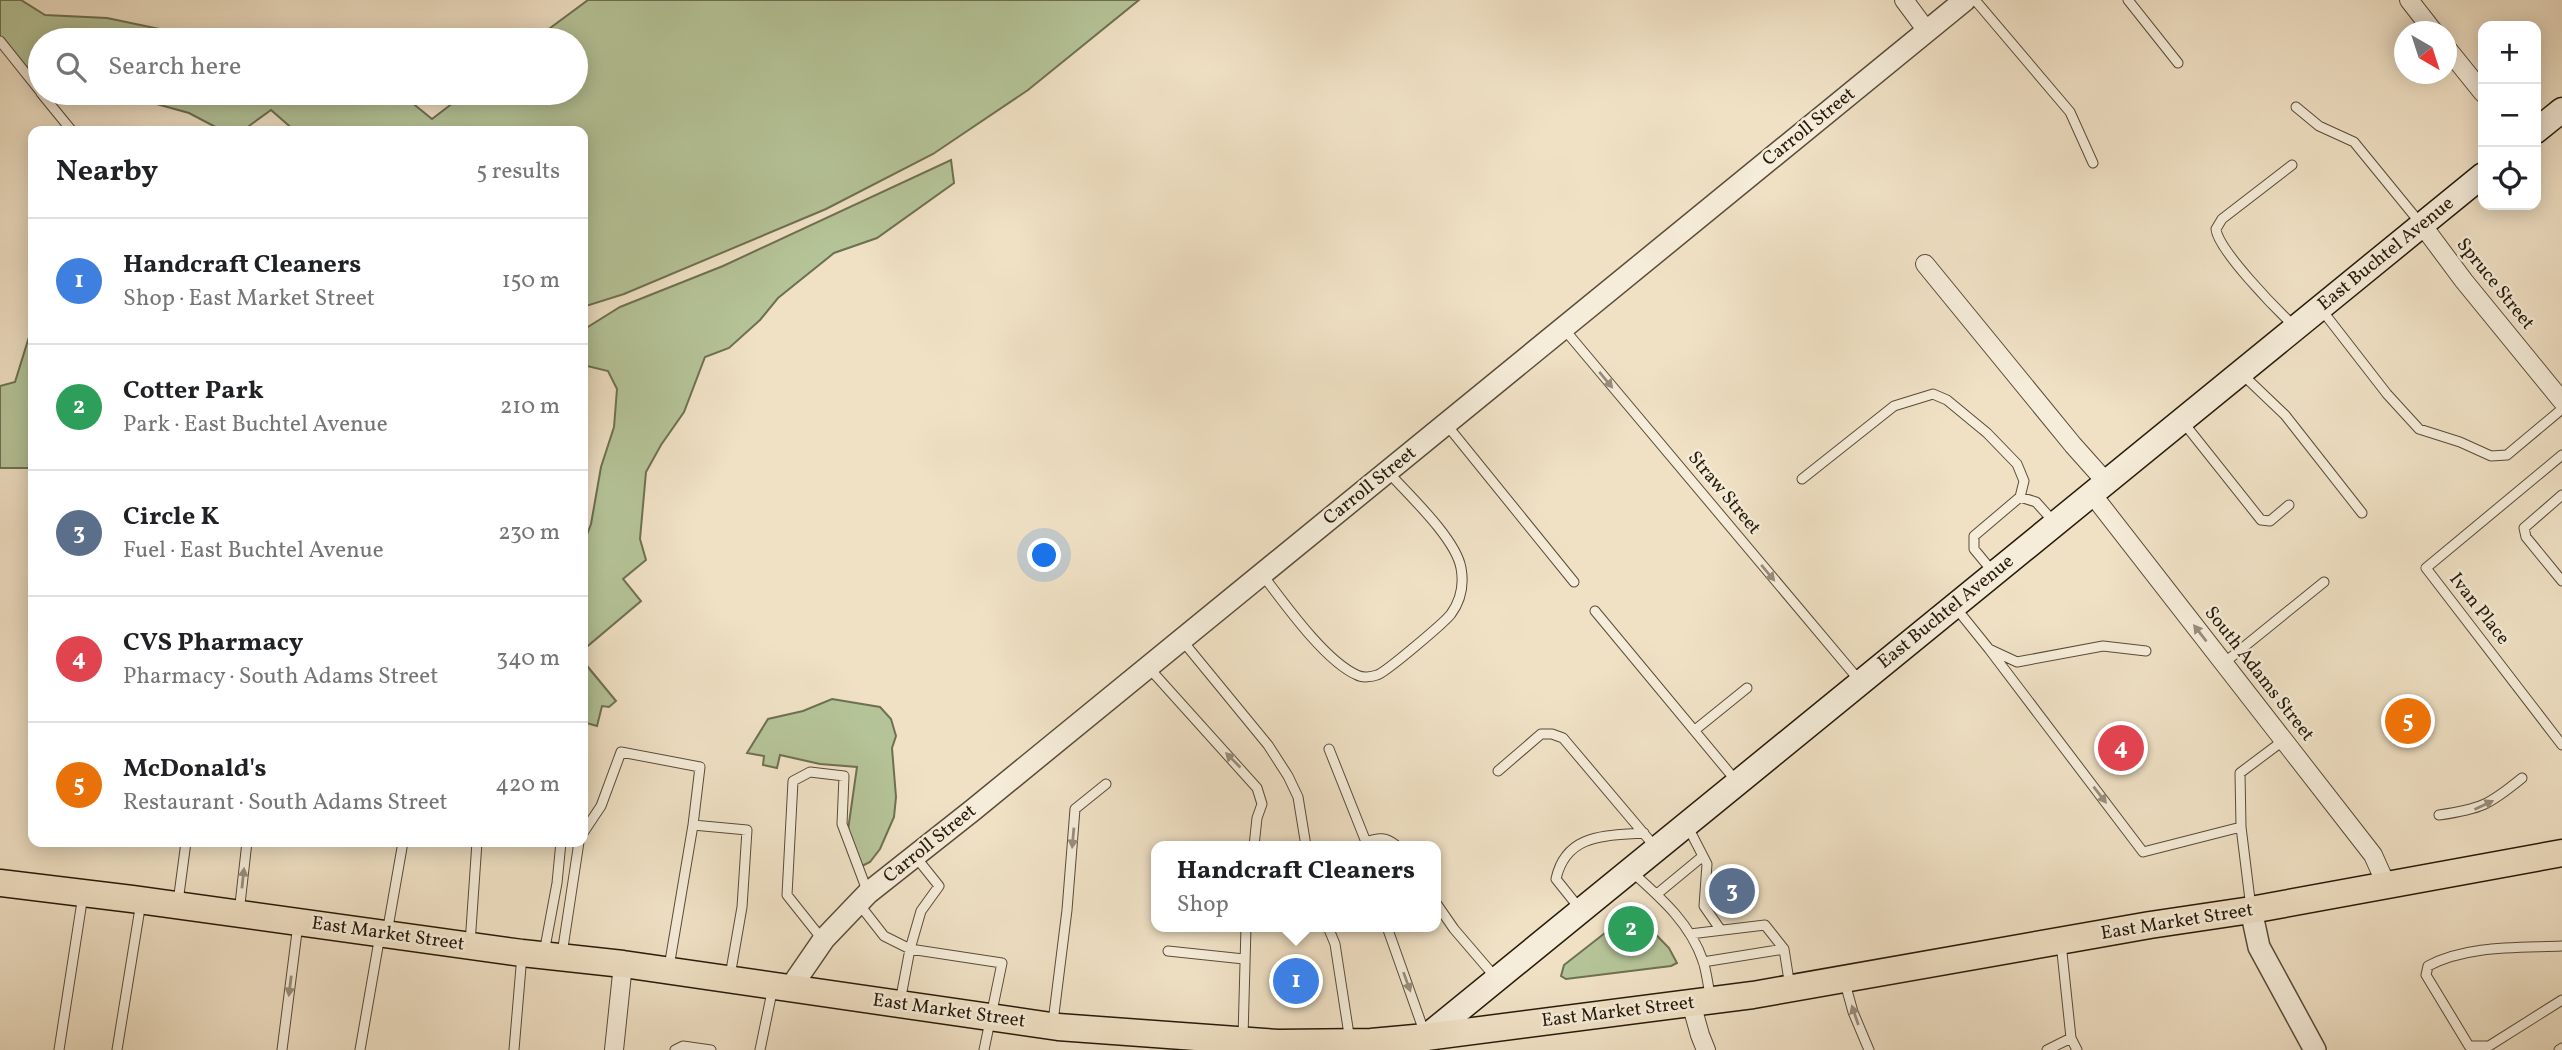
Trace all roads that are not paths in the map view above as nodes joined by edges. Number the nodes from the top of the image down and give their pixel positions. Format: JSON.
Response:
{"nodes":[{"id":1,"x":1904,"y":0,"type":"edge"},
{"id":2,"x":1965,"y":0,"type":"edge"},
{"id":3,"x":1975,"y":0,"type":"edge"},
{"id":4,"x":2128,"y":0,"type":"edge"},
{"id":5,"x":2409,"y":0,"type":"edge"},
{"id":6,"x":2425,"y":21,"type":"edge"},
{"id":7,"x":1927,"y":31,"type":"junction"},
{"id":8,"x":0,"y":41,"type":"edge"},
{"id":9,"x":2457,"y":61,"type":"edge"},
{"id":10,"x":2178,"y":63,"type":"dead end"},
{"id":11,"x":28,"y":76,"type":"edge"},
{"id":12,"x":2478,"y":87,"type":"edge"},
{"id":13,"x":51,"y":105,"type":"edge"},
{"id":14,"x":2296,"y":107,"type":"dead end"},
{"id":15,"x":2562,"y":110,"type":"edge"},
{"id":16,"x":68,"y":126,"type":"edge"},
{"id":17,"x":2541,"y":127,"type":"edge"},
{"id":18,"x":2093,"y":163,"type":"dead end"},
{"id":19,"x":2292,"y":165,"type":"dead end"},
{"id":20,"x":2478,"y":179,"type":"edge"},
{"id":21,"x":2423,"y":226,"type":"junction"},
{"id":22,"x":1926,"y":264,"type":"dead end"},
{"id":23,"x":2320,"y":308,"type":"junction"},
{"id":24,"x":1563,"y":327,"type":"junction"},
{"id":25,"x":2296,"y":328,"type":"junction"},
{"id":26,"x":2241,"y":373,"type":"junction"},
{"id":27,"x":2562,"y":401,"type":"edge"},
{"id":28,"x":2562,"y":409,"type":"edge"},
{"id":29,"x":2182,"y":421,"type":"junction"},
{"id":30,"x":1446,"y":424,"type":"junction"},
{"id":31,"x":2562,"y":455,"type":"edge"},
{"id":32,"x":1388,"y":472,"type":"junction"},
{"id":33,"x":1802,"y":480,"type":"dead end"},
{"id":34,"x":2099,"y":488,"type":"junction"},
{"id":35,"x":2562,"y":495,"type":"edge"},
{"id":36,"x":2020,"y":497,"type":"junction"},
{"id":37,"x":2289,"y":505,"type":"dead end"},
{"id":38,"x":2362,"y":513,"type":"dead end"},
{"id":39,"x":2055,"y":523,"type":"junction"},
{"id":40,"x":1994,"y":573,"type":"junction"},
{"id":41,"x":1262,"y":574,"type":"junction"},
{"id":42,"x":2562,"y":581,"type":"edge"},
{"id":43,"x":1574,"y":582,"type":"dead end"},
{"id":44,"x":2324,"y":582,"type":"dead end"},
{"id":45,"x":1954,"y":605,"type":"junction"},
{"id":46,"x":1595,"y":611,"type":"dead end"},
{"id":47,"x":1181,"y":639,"type":"junction"},
{"id":48,"x":1989,"y":649,"type":"junction"},
{"id":49,"x":2147,"y":651,"type":"dead end"},
{"id":50,"x":2224,"y":663,"type":"junction"},
{"id":51,"x":1148,"y":666,"type":"junction"},
{"id":52,"x":1860,"y":681,"type":"junction"},
{"id":53,"x":1747,"y":688,"type":"dead end"},
{"id":54,"x":1695,"y":730,"type":"junction"},
{"id":55,"x":2284,"y":740,"type":"junction"},
{"id":56,"x":2562,"y":745,"type":"edge"},
{"id":57,"x":1329,"y":749,"type":"dead end"},
{"id":58,"x":1498,"y":771,"type":"dead end"},
{"id":59,"x":2522,"y":778,"type":"dead end"},
{"id":60,"x":1738,"y":783,"type":"junction"},
{"id":61,"x":1106,"y":784,"type":"dead end"},
{"id":62,"x":2439,"y":815,"type":"dead end"},
{"id":63,"x":693,"y":825,"type":"junction"},
{"id":64,"x":1687,"y":825,"type":"junction"},
{"id":65,"x":588,"y":826,"type":"edge"},
{"id":66,"x":2241,"y":827,"type":"junction"},
{"id":67,"x":1255,"y":841,"type":"edge"},
{"id":68,"x":1305,"y":841,"type":"edge"},
{"id":69,"x":1365,"y":841,"type":"edge"},
{"id":70,"x":1372,"y":841,"type":"edge"},
{"id":71,"x":1391,"y":841,"type":"edge"},
{"id":72,"x":1651,"y":841,"type":"junction"},
{"id":73,"x":185,"y":847,"type":"edge"},
{"id":74,"x":246,"y":847,"type":"edge"},
{"id":75,"x":402,"y":847,"type":"edge"},
{"id":76,"x":477,"y":847,"type":"edge"},
{"id":77,"x":561,"y":847,"type":"edge"},
{"id":78,"x":577,"y":847,"type":"edge"},
{"id":79,"x":2562,"y":853,"type":"edge"},
{"id":80,"x":915,"y":856,"type":"junction"},
{"id":81,"x":1703,"y":856,"type":"junction"},
{"id":82,"x":1630,"y":871,"type":"junction"},
{"id":83,"x":2386,"y":884,"type":"junction"},
{"id":84,"x":0,"y":885,"type":"edge"},
{"id":85,"x":83,"y":893,"type":"junction"},
{"id":86,"x":1657,"y":894,"type":"junction"},
{"id":87,"x":863,"y":898,"type":"junction"},
{"id":88,"x":141,"y":900,"type":"junction"},
{"id":89,"x":178,"y":906,"type":"junction"},
{"id":90,"x":1441,"y":910,"type":"edge"},
{"id":91,"x":2252,"y":910,"type":"junction"},
{"id":92,"x":1581,"y":911,"type":"junction"},
{"id":93,"x":239,"y":914,"type":"junction"},
{"id":94,"x":299,"y":922,"type":"junction"},
{"id":95,"x":1720,"y":929,"type":"junction"},
{"id":96,"x":1246,"y":932,"type":"edge"},
{"id":97,"x":1330,"y":932,"type":"edge"},
{"id":98,"x":1388,"y":932,"type":"edge"},
{"id":99,"x":383,"y":933,"type":"junction"},
{"id":100,"x":1690,"y":934,"type":"junction"},
{"id":101,"x":823,"y":940,"type":"junction"},
{"id":102,"x":2061,"y":941,"type":"junction"},
{"id":103,"x":470,"y":945,"type":"junction"},
{"id":104,"x":2562,"y":946,"type":"edge"},
{"id":105,"x":910,"y":949,"type":"junction"},
{"id":106,"x":1784,"y":949,"type":"junction"},
{"id":107,"x":1168,"y":950,"type":"dead end"},
{"id":108,"x":543,"y":955,"type":"junction"},
{"id":109,"x":1244,"y":959,"type":"junction"},
{"id":110,"x":1703,"y":962,"type":"junction"},
{"id":111,"x":623,"y":964,"type":"junction"},
{"id":112,"x":668,"y":970,"type":"junction"},
{"id":113,"x":730,"y":979,"type":"junction"},
{"id":114,"x":1844,"y":979,"type":"junction"},
{"id":115,"x":1497,"y":980,"type":"junction"},
{"id":116,"x":782,"y":986,"type":"junction"},
{"id":117,"x":1791,"y":989,"type":"junction"},
{"id":118,"x":2562,"y":1000,"type":"edge"},
{"id":119,"x":1701,"y":1002,"type":"junction"},
{"id":120,"x":899,"y":1004,"type":"junction"},
{"id":121,"x":990,"y":1017,"type":"junction"},
{"id":122,"x":1052,"y":1026,"type":"junction"},
{"id":123,"x":2071,"y":1038,"type":"junction"},
{"id":124,"x":1243,"y":1041,"type":"junction"},
{"id":125,"x":1350,"y":1043,"type":"junction"},
{"id":126,"x":1418,"y":1043,"type":"edge"},
{"id":127,"x":1192,"y":1044,"type":"edge"},
{"id":128,"x":59,"y":1050,"type":"edge"},
{"id":129,"x":117,"y":1050,"type":"edge"},
{"id":130,"x":282,"y":1050,"type":"edge"},
{"id":131,"x":360,"y":1050,"type":"edge"},
{"id":132,"x":514,"y":1050,"type":"edge"},
{"id":133,"x":614,"y":1050,"type":"edge"},
{"id":134,"x":675,"y":1050,"type":"edge"},
{"id":135,"x":711,"y":1050,"type":"edge"},
{"id":136,"x":760,"y":1050,"type":"edge"},
{"id":137,"x":984,"y":1050,"type":"edge"},
{"id":138,"x":1706,"y":1050,"type":"edge"},
{"id":139,"x":1869,"y":1050,"type":"edge"},
{"id":140,"x":2047,"y":1050,"type":"edge"},
{"id":141,"x":2077,"y":1050,"type":"edge"},
{"id":142,"x":2315,"y":1050,"type":"edge"}],
"edges":[{"from":1,"to":7,"type":"street"},
{"from":2,"to":7,"type":"street","name":"Carroll Street"},
{"from":3,"to":18,"type":"lane"},
{"from":4,"to":10,"type":"lane"},
{"from":5,"to":6,"type":"street"},
{"from":7,"to":24,"type":"street","name":"Carroll Street"},
{"from":8,"to":11,"type":"lane"},
{"from":9,"to":12,"type":"street"},
{"from":13,"to":16,"type":"lane"},
{"from":14,"to":21,"type":"lane"},
{"from":15,"to":17,"type":"main road"},
{"from":19,"to":25,"type":"lane"},
{"from":20,"to":21,"type":"main road","name":"East Buchtel Avenue"},
{"from":21,"to":23,"type":"main road","name":"East Buchtel Avenue"},
{"from":21,"to":27,"type":"street","name":"Spruce Street"},
{"from":22,"to":34,"type":"street","name":"South Adams Street"},
{"from":23,"to":25,"type":"main road","name":"East Buchtel Avenue"},
{"from":23,"to":28,"type":"lane"},
{"from":24,"to":30,"type":"street","name":"Carroll Street"},
{"from":24,"to":52,"type":"lane","name":"Straw Street","one_way":true},
{"from":25,"to":26,"type":"main road","name":"East Buchtel Avenue"},
{"from":26,"to":29,"type":"main road","name":"East Buchtel Avenue"},
{"from":26,"to":38,"type":"lane"},
{"from":29,"to":34,"type":"main road","name":"East Buchtel Avenue"},
{"from":29,"to":37,"type":"lane"},
{"from":30,"to":32,"type":"street","name":"Carroll Street"},
{"from":30,"to":43,"type":"lane"},
{"from":31,"to":56,"type":"lane","name":"Ivan Place"},
{"from":32,"to":41,"type":"street","name":"Carroll Street"},
{"from":32,"to":41,"type":"lane"},
{"from":33,"to":36,"type":"lane"},
{"from":34,"to":39,"type":"main road","name":"East Buchtel Avenue"},
{"from":50,"to":34,"type":"street","name":"South Adams Street","one_way":true},
{"from":35,"to":42,"type":"lane"},
{"from":36,"to":39,"type":"lane"},
{"from":36,"to":40,"type":"lane"},
{"from":39,"to":40,"type":"main road","name":"East Buchtel Avenue"},
{"from":40,"to":45,"type":"main road","name":"East Buchtel Avenue"},
{"from":41,"to":47,"type":"street","name":"Carroll Street"},
{"from":44,"to":50,"type":"lane"},
{"from":45,"to":48,"type":"lane"},
{"from":45,"to":52,"type":"main road","name":"East Buchtel Avenue"},
{"from":46,"to":54,"type":"lane"},
{"from":47,"to":51,"type":"street","name":"Carroll Street"},
{"from":47,"to":68,"type":"lane"},
{"from":48,"to":49,"type":"lane"},
{"from":48,"to":66,"type":"lane","one_way":true},
{"from":50,"to":55,"type":"street","name":"South Adams Street"},
{"from":67,"to":51,"type":"lane","one_way":true},
{"from":51,"to":80,"type":"street","name":"Carroll Street"},
{"from":52,"to":60,"type":"main road","name":"East Buchtel Avenue"},
{"from":53,"to":54,"type":"lane"},
{"from":54,"to":60,"type":"lane"},
{"from":55,"to":66,"type":"lane"},
{"from":55,"to":83,"type":"street","name":"South Adams Street"},
{"from":57,"to":69,"type":"lane"},
{"from":58,"to":72,"type":"lane"},
{"from":62,"to":59,"type":"lane","one_way":true},
{"from":60,"to":64,"type":"main road","name":"East Buchtel Avenue"},
{"from":61,"to":122,"type":"lane","one_way":true},
{"from":63,"to":65,"type":"lane"},
{"from":63,"to":112,"type":"lane"},
{"from":63,"to":113,"type":"lane"},
{"from":64,"to":72,"type":"main road","name":"East Buchtel Avenue"},
{"from":64,"to":81,"type":"lane"},
{"from":66,"to":91,"type":"lane"},
{"from":70,"to":71,"type":"lane"},
{"from":72,"to":82,"type":"main road","name":"East Buchtel Avenue"},
{"from":72,"to":92,"type":"lane"},
{"from":73,"to":89,"type":"lane"},
{"from":93,"to":74,"type":"lane","one_way":true},
{"from":75,"to":99,"type":"lane"},
{"from":76,"to":103,"type":"lane"},
{"from":77,"to":108,"type":"lane"},
{"from":78,"to":108,"type":"lane"},
{"from":79,"to":83,"type":"main road","name":"East Market Street"},
{"from":80,"to":87,"type":"street","name":"Carroll Street"},
{"from":80,"to":105,"type":"lane"},
{"from":81,"to":86,"type":"lane"},
{"from":81,"to":95,"type":"lane"},
{"from":82,"to":86,"type":"lane"},
{"from":82,"to":92,"type":"main road","name":"East Buchtel Avenue"},
{"from":83,"to":91,"type":"main road","name":"East Market Street"},
{"from":84,"to":85,"type":"main road","name":"East Market Street"},
{"from":85,"to":88,"type":"main road","name":"East Market Street"},
{"from":85,"to":128,"type":"lane"},
{"from":86,"to":100,"type":"lane"},
{"from":87,"to":101,"type":"street","name":"Carroll Street"},
{"from":87,"to":101,"type":"lane"},
{"from":87,"to":105,"type":"lane"},
{"from":88,"to":89,"type":"main road","name":"East Market Street"},
{"from":88,"to":129,"type":"lane"},
{"from":89,"to":93,"type":"main road","name":"East Market Street"},
{"from":90,"to":115,"type":"lane"},
{"from":91,"to":102,"type":"main road","name":"East Market Street"},
{"from":91,"to":142,"type":"street"},
{"from":92,"to":115,"type":"main road","name":"East Buchtel Avenue"},
{"from":93,"to":94,"type":"main road","name":"East Market Street"},
{"from":94,"to":99,"type":"main road","name":"East Market Street"},
{"from":94,"to":130,"type":"lane","one_way":true},
{"from":95,"to":100,"type":"lane"},
{"from":95,"to":106,"type":"lane"},
{"from":96,"to":109,"type":"lane"},
{"from":97,"to":125,"type":"lane"},
{"from":98,"to":126,"type":"lane","one_way":true},
{"from":99,"to":103,"type":"main road","name":"East Market Street"},
{"from":99,"to":131,"type":"lane"},
{"from":100,"to":110,"type":"lane"},
{"from":101,"to":116,"type":"street","name":"Carroll Street"},
{"from":102,"to":114,"type":"main road","name":"East Market Street"},
{"from":102,"to":123,"type":"lane"},
{"from":103,"to":108,"type":"main road","name":"East Market Street"},
{"from":104,"to":118,"type":"lane"},
{"from":105,"to":120,"type":"lane"},
{"from":105,"to":121,"type":"lane"},
{"from":106,"to":110,"type":"lane"},
{"from":106,"to":117,"type":"lane"},
{"from":107,"to":109,"type":"lane"},
{"from":108,"to":111,"type":"main road","name":"East Market Street"},
{"from":108,"to":132,"type":"lane"},
{"from":109,"to":124,"type":"lane"},
{"from":110,"to":119,"type":"lane"},
{"from":111,"to":112,"type":"main road","name":"East Market Street"},
{"from":111,"to":133,"type":"street"},
{"from":112,"to":113,"type":"main road","name":"East Market Street"},
{"from":113,"to":116,"type":"main road","name":"East Market Street"},
{"from":114,"to":117,"type":"main road","name":"East Market Street"},
{"from":139,"to":114,"type":"lane","one_way":true},
{"from":115,"to":126,"type":"main road","name":"East Buchtel Avenue"},
{"from":116,"to":120,"type":"main road","name":"East Market Street"},
{"from":116,"to":136,"type":"lane"},
{"from":117,"to":119,"type":"main road","name":"East Market Street"},
{"from":119,"to":126,"type":"main road","name":"East Market Street"},
{"from":119,"to":138,"type":"street"},
{"from":120,"to":121,"type":"main road","name":"East Market Street"},
{"from":121,"to":122,"type":"main road","name":"East Market Street"},
{"from":121,"to":137,"type":"lane"},
{"from":122,"to":127,"type":"main road","name":"East Market Street"},
{"from":123,"to":140,"type":"lane"},
{"from":123,"to":141,"type":"lane"},
{"from":124,"to":125,"type":"main road","name":"East Market Street"},
{"from":124,"to":127,"type":"main road","name":"East Market Street"},
{"from":125,"to":126,"type":"main road","name":"East Market Street"},
{"from":134,"to":135,"type":"lane"}]}
